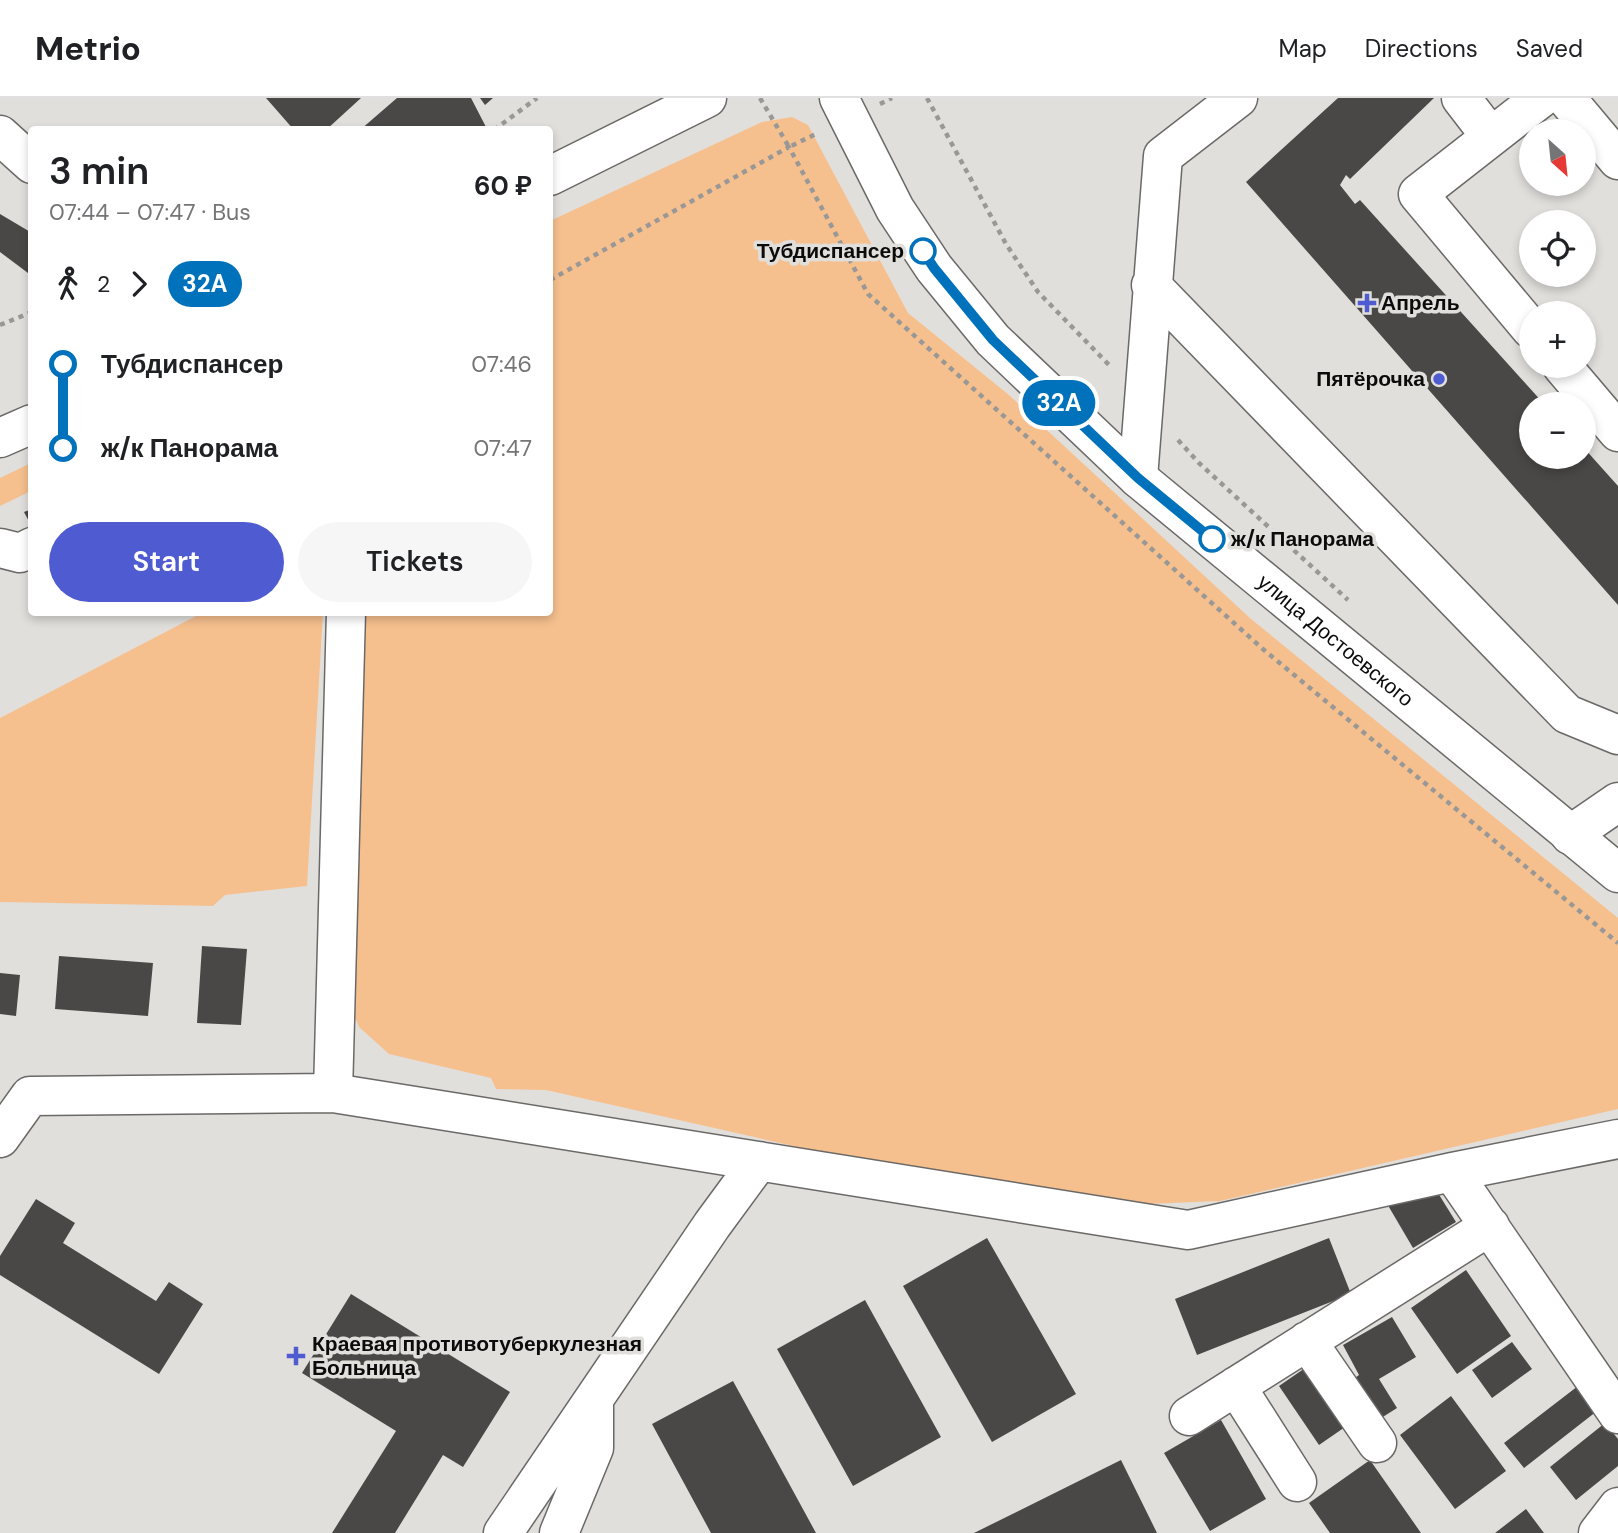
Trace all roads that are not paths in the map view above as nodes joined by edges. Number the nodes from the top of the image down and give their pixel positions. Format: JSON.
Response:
{"nodes":[{"id":1,"x":707,"y":98,"type":"edge"},
{"id":2,"x":839,"y":98,"type":"edge"},
{"id":3,"x":1238,"y":98,"type":"edge"},
{"id":4,"x":1461,"y":98,"type":"edge"},
{"id":5,"x":1541,"y":98,"type":"edge"},
{"id":6,"x":1566,"y":98,"type":"edge"},
{"id":7,"x":0,"y":135,"type":"edge"},
{"id":8,"x":1491,"y":137,"type":"junction"},
{"id":9,"x":28,"y":160,"type":"edge"},
{"id":10,"x":1618,"y":160,"type":"edge"},
{"id":11,"x":553,"y":175,"type":"edge"},
{"id":12,"x":1151,"y":285,"type":"junction"},
{"id":13,"x":1519,"y":315,"type":"edge"},
{"id":14,"x":1572,"y":378,"type":"edge"},
{"id":15,"x":28,"y":426,"type":"edge"},
{"id":16,"x":1618,"y":432,"type":"edge"},
{"id":17,"x":0,"y":438,"type":"edge"},
{"id":18,"x":1138,"y":478,"type":"junction"},
{"id":19,"x":0,"y":548,"type":"edge"},
{"id":20,"x":28,"y":549,"type":"edge"},
{"id":21,"x":346,"y":616,"type":"edge"},
{"id":22,"x":1618,"y":735,"type":"edge"},
{"id":23,"x":1618,"y":802,"type":"edge"},
{"id":24,"x":1570,"y":835,"type":"junction"},
{"id":25,"x":1618,"y":873,"type":"edge"},
{"id":26,"x":15,"y":1092,"type":"edge"},
{"id":27,"x":333,"y":1093,"type":"junction"},
{"id":28,"x":0,"y":1138,"type":"edge"},
{"id":29,"x":1618,"y":1141,"type":"edge"},
{"id":30,"x":759,"y":1161,"type":"junction"},
{"id":31,"x":1452,"y":1172,"type":"junction"},
{"id":32,"x":1490,"y":1226,"type":"junction"},
{"id":33,"x":1307,"y":1341,"type":"junction"},
{"id":34,"x":1236,"y":1386,"type":"junction"},
{"id":35,"x":594,"y":1399,"type":"junction"},
{"id":36,"x":1618,"y":1414,"type":"edge"},
{"id":37,"x":1189,"y":1416,"type":"dead end"},
{"id":38,"x":1377,"y":1444,"type":"dead end"},
{"id":39,"x":1297,"y":1482,"type":"dead end"},
{"id":40,"x":1618,"y":1507,"type":"edge"},
{"id":41,"x":503,"y":1533,"type":"edge"},
{"id":42,"x":559,"y":1533,"type":"edge"},
{"id":43,"x":1598,"y":1533,"type":"edge"}],
"edges":[{"from":1,"to":11,"type":"main road"},
{"from":2,"to":18,"type":"main road","name":"улица Достоевского"},
{"from":3,"to":12,"type":"main road"},
{"from":4,"to":8,"type":"main road"},
{"from":5,"to":8,"type":"main road"},
{"from":6,"to":10,"type":"main road"},
{"from":7,"to":9,"type":"main road"},
{"from":8,"to":13,"type":"main road"},
{"from":12,"to":18,"type":"main road"},
{"from":12,"to":22,"type":"main road"},
{"from":14,"to":16,"type":"main road"},
{"from":15,"to":17,"type":"main road"},
{"from":18,"to":24,"type":"main road","name":"улица Достоевского"},
{"from":19,"to":20,"type":"main road"},
{"from":21,"to":27,"type":"main road"},
{"from":23,"to":24,"type":"main road"},
{"from":24,"to":25,"type":"main road","name":"улица Достоевского"},
{"from":26,"to":27,"type":"main road"},
{"from":26,"to":28,"type":"main road"},
{"from":27,"to":30,"type":"main road"},
{"from":29,"to":31,"type":"main road"},
{"from":30,"to":31,"type":"main road"},
{"from":30,"to":35,"type":"main road"},
{"from":31,"to":32,"type":"main road"},
{"from":32,"to":33,"type":"main road"},
{"from":32,"to":36,"type":"main road"},
{"from":33,"to":34,"type":"main road"},
{"from":33,"to":38,"type":"main road"},
{"from":34,"to":37,"type":"main road"},
{"from":34,"to":39,"type":"main road"},
{"from":35,"to":41,"type":"main road"},
{"from":35,"to":42,"type":"main road"},
{"from":40,"to":43,"type":"main road"}]}
